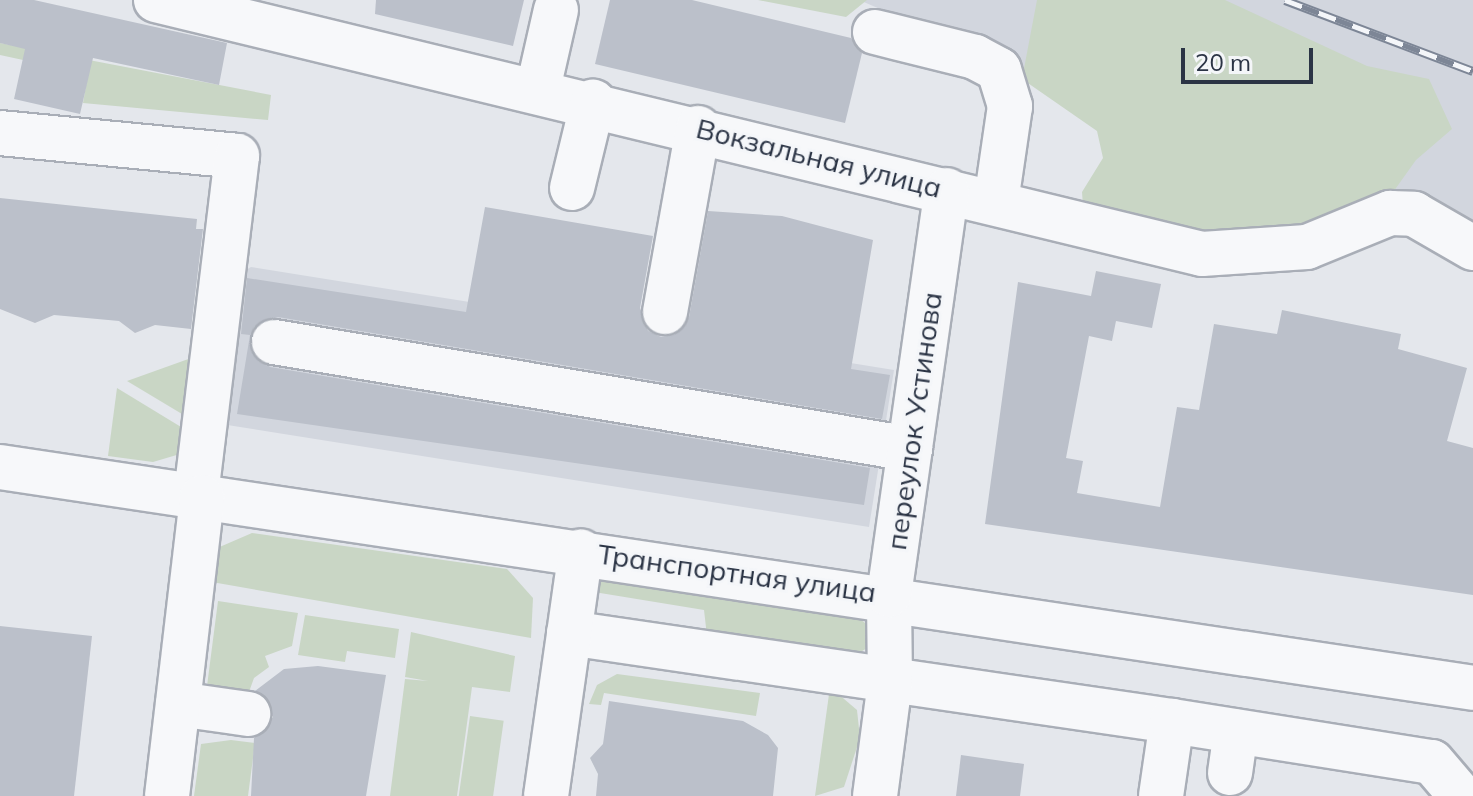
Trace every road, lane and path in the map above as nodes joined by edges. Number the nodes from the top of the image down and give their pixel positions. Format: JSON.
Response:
{"nodes":[{"id":1,"x":162,"y":1,"type":"edge"},
{"id":2,"x":556,"y":10,"type":"dead end"},
{"id":3,"x":875,"y":32,"type":"dead end"},
{"id":4,"x":538,"y":89,"type":"junction"},
{"id":5,"x":593,"y":102,"type":"junction"},
{"id":6,"x":698,"y":128,"type":"junction"},
{"id":7,"x":0,"y":133,"type":"edge"},
{"id":8,"x":572,"y":188,"type":"dead end"},
{"id":9,"x":947,"y":190,"type":"junction"},
{"id":10,"x":996,"y":202,"type":"junction"},
{"id":11,"x":1473,"y":248,"type":"edge"},
{"id":12,"x":665,"y":312,"type":"dead end"},
{"id":13,"x":274,"y":342,"type":"dead end"},
{"id":14,"x":910,"y":449,"type":"junction"},
{"id":15,"x":0,"y":467,"type":"edge"},
{"id":16,"x":199,"y":497,"type":"junction"},
{"id":17,"x":581,"y":551,"type":"junction"},
{"id":18,"x":889,"y":595,"type":"junction"},
{"id":19,"x":569,"y":633,"type":"junction"},
{"id":20,"x":890,"y":682,"type":"junction"},
{"id":21,"x":1473,"y":688,"type":"edge"},
{"id":22,"x":178,"y":704,"type":"junction"},
{"id":23,"x":248,"y":714,"type":"dead end"},
{"id":24,"x":1172,"y":721,"type":"junction"},
{"id":25,"x":1236,"y":731,"type":"junction"},
{"id":26,"x":1230,"y":773,"type":"dead end"},
{"id":27,"x":167,"y":796,"type":"edge"},
{"id":28,"x":546,"y":796,"type":"edge"},
{"id":29,"x":875,"y":796,"type":"edge"},
{"id":30,"x":1161,"y":796,"type":"edge"},
{"id":31,"x":1461,"y":796,"type":"edge"}],
"edges":[{"from":1,"to":4,"type":"street","name":"Вокзальная улица"},
{"from":2,"to":4,"type":"street"},
{"from":3,"to":10,"type":"street"},
{"from":4,"to":5,"type":"street","name":"Вокзальная улица"},
{"from":5,"to":6,"type":"street","name":"Вокзальная улица"},
{"from":5,"to":8,"type":"street"},
{"from":6,"to":9,"type":"street","name":"Вокзальная улица"},
{"from":6,"to":12,"type":"street"},
{"from":7,"to":16,"type":"street"},
{"from":9,"to":10,"type":"street","name":"Вокзальная улица"},
{"from":9,"to":14,"type":"street","name":"переулок Устинова"},
{"from":10,"to":11,"type":"street","name":"Вокзальная улица"},
{"from":13,"to":14,"type":"street"},
{"from":14,"to":18,"type":"street","name":"переулок Устинова"},
{"from":15,"to":16,"type":"street","name":"Транспортная улица"},
{"from":16,"to":17,"type":"street","name":"Транспортная улица"},
{"from":16,"to":22,"type":"street"},
{"from":17,"to":18,"type":"street","name":"Транспортная улица"},
{"from":17,"to":19,"type":"street"},
{"from":18,"to":20,"type":"street","name":"переулок Устинова"},
{"from":18,"to":21,"type":"street","name":"Транспортная улица"},
{"from":19,"to":20,"type":"street"},
{"from":19,"to":28,"type":"street"},
{"from":20,"to":24,"type":"street"},
{"from":20,"to":29,"type":"street","name":"переулок Устинова"},
{"from":22,"to":23,"type":"street"},
{"from":22,"to":27,"type":"street"},
{"from":24,"to":25,"type":"street"},
{"from":24,"to":30,"type":"street"},
{"from":25,"to":26,"type":"street"},
{"from":25,"to":31,"type":"street"}]}
